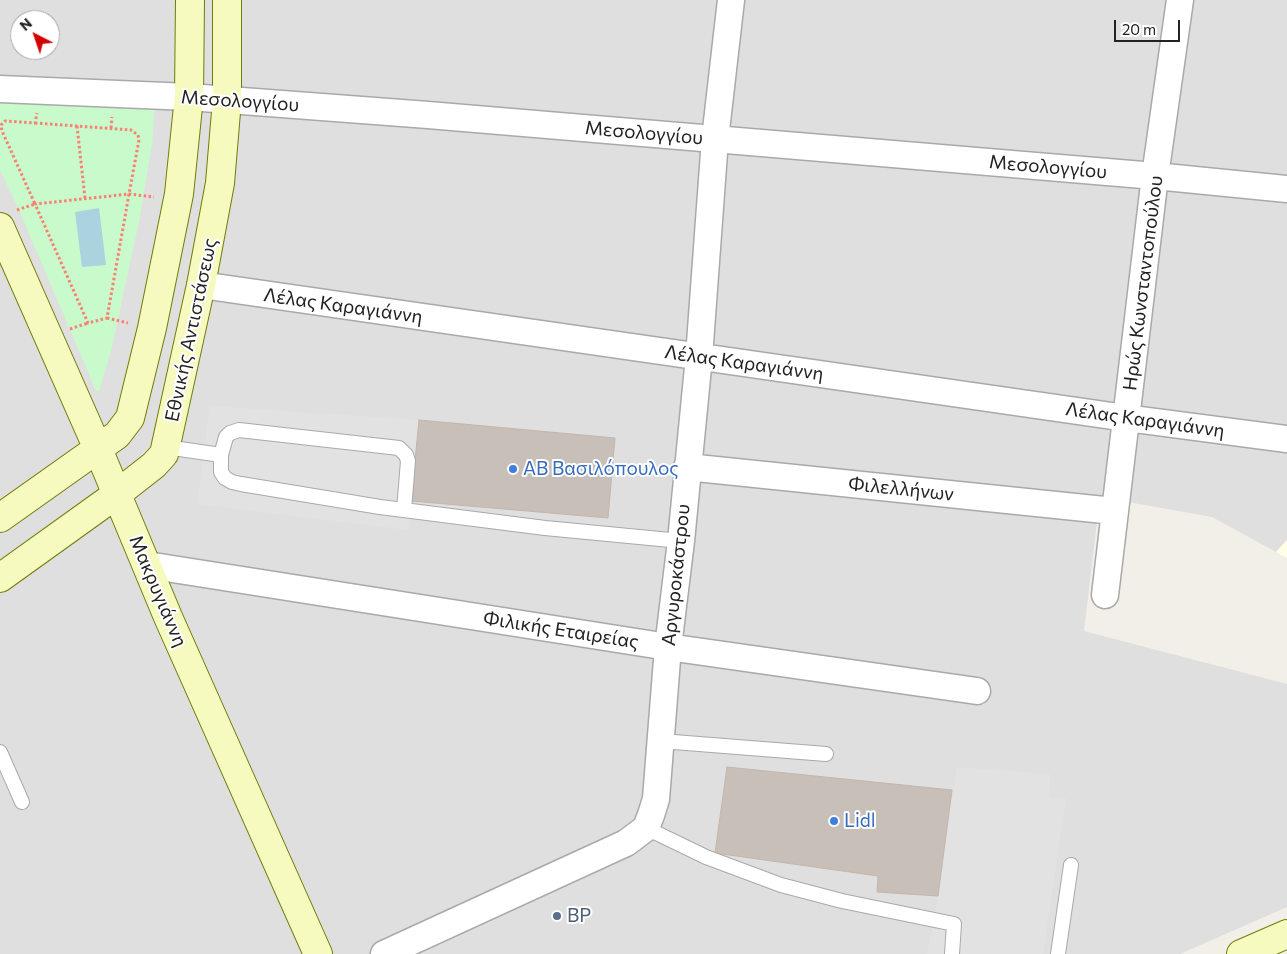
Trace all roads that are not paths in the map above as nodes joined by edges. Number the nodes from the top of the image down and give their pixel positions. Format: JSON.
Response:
{"nodes":[{"id":1,"x":190,"y":0,"type":"edge"},
{"id":2,"x":227,"y":0,"type":"edge"},
{"id":3,"x":731,"y":0,"type":"edge"},
{"id":4,"x":1180,"y":0,"type":"edge"},
{"id":5,"x":0,"y":89,"type":"edge"},
{"id":6,"x":189,"y":97,"type":"junction"},
{"id":7,"x":227,"y":100,"type":"junction"},
{"id":8,"x":715,"y":139,"type":"junction"},
{"id":9,"x":1155,"y":176,"type":"junction"},
{"id":10,"x":1287,"y":190,"type":"edge"},
{"id":11,"x":4,"y":220,"type":"edge"},
{"id":12,"x":201,"y":285,"type":"junction"},
{"id":13,"x":699,"y":357,"type":"junction"},
{"id":14,"x":1126,"y":418,"type":"junction"},
{"id":15,"x":1287,"y":439,"type":"edge"},
{"id":16,"x":166,"y":447,"type":"junction"},
{"id":17,"x":98,"y":449,"type":"junction"},
{"id":18,"x":221,"y":455,"type":"junction"},
{"id":19,"x":687,"y":467,"type":"junction"},
{"id":20,"x":117,"y":494,"type":"junction"},
{"id":21,"x":404,"y":510,"type":"junction"},
{"id":22,"x":1114,"y":511,"type":"junction"},
{"id":23,"x":0,"y":518,"type":"edge"},
{"id":24,"x":681,"y":541,"type":"junction"},
{"id":25,"x":147,"y":565,"type":"junction"},
{"id":26,"x":0,"y":578,"type":"edge"},
{"id":27,"x":1105,"y":595,"type":"dead end"},
{"id":28,"x":668,"y":647,"type":"junction"},
{"id":29,"x":977,"y":690,"type":"dead end"},
{"id":30,"x":660,"y":741,"type":"junction"},
{"id":31,"x":0,"y":752,"type":"edge"},
{"id":32,"x":826,"y":754,"type":"dead end"},
{"id":33,"x":22,"y":802,"type":"dead end"},
{"id":34,"x":646,"y":828,"type":"junction"},
{"id":35,"x":1071,"y":865,"type":"dead end"},
{"id":36,"x":1287,"y":934,"type":"edge"},
{"id":37,"x":318,"y":954,"type":"edge"},
{"id":38,"x":384,"y":954,"type":"edge"},
{"id":39,"x":952,"y":954,"type":"edge"},
{"id":40,"x":1058,"y":954,"type":"edge"},
{"id":41,"x":1241,"y":954,"type":"edge"}],
"edges":[{"from":1,"to":6,"type":"main road","name":"Εθνικής Αντιστάσεως"},
{"from":2,"to":7,"type":"main road","name":"Εθνικής Αντιστάσεως"},
{"from":3,"to":8,"type":"street","name":"Αργυροκάστρου"},
{"from":4,"to":9,"type":"street","name":"Ηρώς Κωνσταντοπούλου"},
{"from":5,"to":6,"type":"street","name":"Μεσολογγίου"},
{"from":6,"to":7,"type":"street","name":"Μεσολογγίου"},
{"from":6,"to":17,"type":"main road","name":"Εθνικής Αντιστάσεως"},
{"from":7,"to":8,"type":"street","name":"Μεσολογγίου"},
{"from":7,"to":12,"type":"main road","name":"Εθνικής Αντιστάσεως"},
{"from":8,"to":9,"type":"street","name":"Μεσολογγίου"},
{"from":8,"to":13,"type":"street","name":"Αργυροκάστρου"},
{"from":9,"to":10,"type":"street","name":"Μεσολογγίου"},
{"from":9,"to":14,"type":"street","name":"Ηρώς Κωνσταντοπούλου"},
{"from":11,"to":17,"type":"main road","name":"Μακρυγιάννη"},
{"from":12,"to":13,"type":"street","name":"Λέλας Καραγιάννη"},
{"from":12,"to":16,"type":"main road","name":"Εθνικής Αντιστάσεως"},
{"from":13,"to":14,"type":"street","name":"Λέλας Καραγιάννη"},
{"from":13,"to":19,"type":"street","name":"Αργυροκάστρου"},
{"from":14,"to":15,"type":"street","name":"Λέλας Καραγιάννη"},
{"from":14,"to":22,"type":"street","name":"Ηρώς Κωνσταντοπούλου"},
{"from":16,"to":18,"type":"lane"},
{"from":16,"to":20,"type":"main road","name":"Εθνικής Αντιστάσεως"},
{"from":17,"to":20,"type":"main road","name":"Μακρυγιάννη"},
{"from":17,"to":23,"type":"main road","name":"Εθνικής Αντιστάσεως"},
{"from":18,"to":21,"type":"lane"},
{"from":18,"to":21,"type":"lane"},
{"from":19,"to":22,"type":"street","name":"Φιλελλήνων"},
{"from":19,"to":24,"type":"street","name":"Αργυροκάστρου"},
{"from":20,"to":25,"type":"main road","name":"Μακρυγιάννη"},
{"from":20,"to":26,"type":"main road","name":"Εθνικής Αντιστάσεως"},
{"from":21,"to":24,"type":"lane"},
{"from":22,"to":27,"type":"street","name":"Ηρώς Κωνσταντοπούλου"},
{"from":24,"to":28,"type":"street","name":"Αργυροκάστρου"},
{"from":25,"to":28,"type":"street","name":"Φιλικής Εταιρείας"},
{"from":25,"to":37,"type":"main road","name":"Μακρυγιάννη"},
{"from":28,"to":29,"type":"street","name":"Φιλικής Εταιρείας"},
{"from":28,"to":30,"type":"street","name":"Αργυροκάστρου"},
{"from":30,"to":32,"type":"lane"},
{"from":30,"to":34,"type":"street","name":"Αργυροκάστρου"},
{"from":31,"to":33,"type":"lane"},
{"from":34,"to":38,"type":"street"},
{"from":34,"to":39,"type":"lane"},
{"from":35,"to":40,"type":"lane"},
{"from":36,"to":41,"type":"main road"}]}
